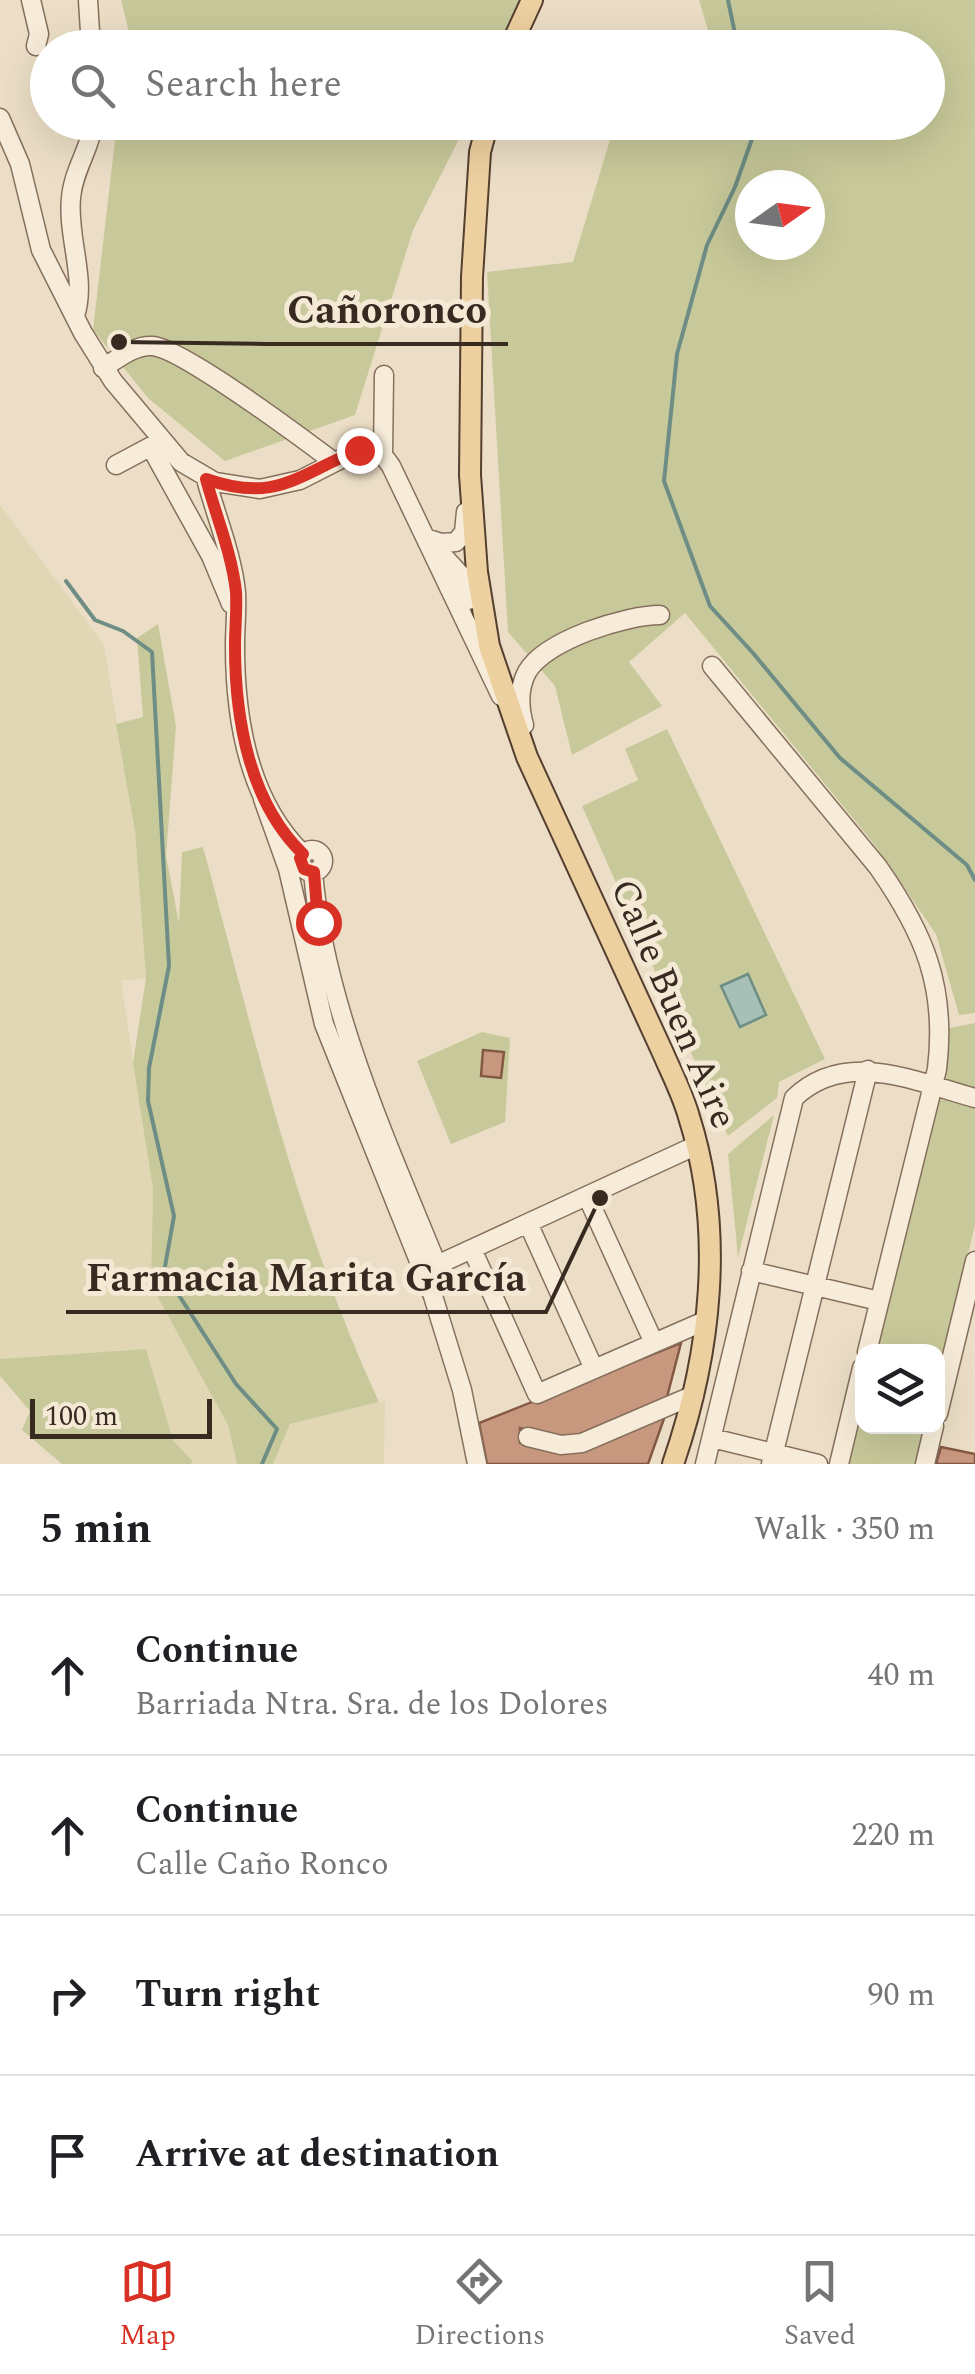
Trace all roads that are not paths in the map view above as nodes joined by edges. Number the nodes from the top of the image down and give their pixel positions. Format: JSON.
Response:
{"nodes":[{"id":1,"x":31,"y":0,"type":"edge"},
{"id":2,"x":88,"y":0,"type":"edge"},
{"id":3,"x":532,"y":0,"type":"edge"},
{"id":4,"x":38,"y":30,"type":"edge"},
{"id":5,"x":90,"y":30,"type":"edge"},
{"id":6,"x":518,"y":30,"type":"edge"},
{"id":7,"x":0,"y":119,"type":"edge"},
{"id":8,"x":87,"y":140,"type":"edge"},
{"id":9,"x":483,"y":140,"type":"edge"},
{"id":10,"x":75,"y":316,"type":"junction"},
{"id":11,"x":104,"y":368,"type":"junction"},
{"id":12,"x":384,"y":375,"type":"dead end"},
{"id":13,"x":471,"y":418,"type":"junction"},
{"id":14,"x":158,"y":447,"type":"junction"},
{"id":15,"x":382,"y":455,"type":"junction"},
{"id":16,"x":334,"y":462,"type":"junction"},
{"id":17,"x":116,"y":465,"type":"dead end"},
{"id":18,"x":470,"y":475,"type":"junction"},
{"id":19,"x":206,"y":479,"type":"junction"},
{"id":20,"x":425,"y":537,"type":"junction"},
{"id":21,"x":456,"y":582,"type":"junction"},
{"id":22,"x":481,"y":597,"type":"junction"},
{"id":23,"x":236,"y":607,"type":"junction"},
{"id":24,"x":660,"y":615,"type":"dead end"},
{"id":25,"x":712,"y":666,"type":"dead end"},
{"id":26,"x":506,"y":705,"type":"junction"},
{"id":27,"x":527,"y":757,"type":"junction"},
{"id":28,"x":263,"y":799,"type":"junction"},
{"id":29,"x":551,"y":809,"type":"junction"},
{"id":30,"x":868,"y":1070,"type":"junction"},
{"id":31,"x":933,"y":1086,"type":"junction"},
{"id":32,"x":975,"y":1098,"type":"edge"},
{"id":33,"x":697,"y":1145,"type":"junction"},
{"id":34,"x":587,"y":1196,"type":"junction"},
{"id":35,"x":528,"y":1223,"type":"junction"},
{"id":36,"x":472,"y":1249,"type":"junction"},
{"id":37,"x":975,"y":1262,"type":"edge"},
{"id":38,"x":751,"y":1271,"type":"junction"},
{"id":39,"x":815,"y":1286,"type":"junction"},
{"id":40,"x":880,"y":1301,"type":"junction"},
{"id":41,"x":708,"y":1320,"type":"junction"},
{"id":42,"x":654,"y":1343,"type":"junction"},
{"id":43,"x":869,"y":1344,"type":"edge"},
{"id":44,"x":594,"y":1370,"type":"junction"},
{"id":45,"x":945,"y":1385,"type":"edge"},
{"id":46,"x":694,"y":1395,"type":"junction"},
{"id":47,"x":855,"y":1396,"type":"edge"},
{"id":48,"x":932,"y":1434,"type":"edge"},
{"id":49,"x":528,"y":1437,"type":"dead end"},
{"id":50,"x":712,"y":1438,"type":"junction"},
{"id":51,"x":772,"y":1459,"type":"edge"},
{"id":52,"x":478,"y":1464,"type":"edge"},
{"id":53,"x":673,"y":1464,"type":"edge"},
{"id":54,"x":705,"y":1464,"type":"edge"},
{"id":55,"x":818,"y":1464,"type":"edge"},
{"id":56,"x":838,"y":1464,"type":"edge"},
{"id":57,"x":925,"y":1464,"type":"edge"}],
"edges":[{"from":1,"to":4,"type":"street"},
{"from":2,"to":5,"type":"street"},
{"from":3,"to":6,"type":"main road"},
{"from":7,"to":10,"type":"street"},
{"from":8,"to":10,"type":"street"},
{"from":9,"to":13,"type":"main road"},
{"from":10,"to":11,"type":"street"},
{"from":11,"to":14,"type":"street"},
{"from":11,"to":16,"type":"street"},
{"from":12,"to":15,"type":"street"},
{"from":13,"to":18,"type":"main road"},
{"from":13,"to":27,"type":"main road"},
{"from":14,"to":17,"type":"street"},
{"from":14,"to":19,"type":"street"},
{"from":14,"to":23,"type":"street"},
{"from":15,"to":16,"type":"street"},
{"from":15,"to":20,"type":"street"},
{"from":16,"to":19,"type":"street"},
{"from":18,"to":20,"type":"street"},
{"from":18,"to":22,"type":"main road"},
{"from":19,"to":23,"type":"street"},
{"from":20,"to":21,"type":"street"},
{"from":21,"to":22,"type":"street"},
{"from":21,"to":26,"type":"street"},
{"from":22,"to":26,"type":"main road"},
{"from":23,"to":28,"type":"street"},
{"from":24,"to":29,"type":"street"},
{"from":25,"to":31,"type":"street"},
{"from":26,"to":27,"type":"main road"},
{"from":27,"to":29,"type":"main road","name":"Calle Buen Aire"},
{"from":28,"to":36,"type":"street"},
{"from":28,"to":52,"type":"street"},
{"from":29,"to":33,"type":"main road","name":"Calle Buen Aire"},
{"from":30,"to":31,"type":"street"},
{"from":30,"to":38,"type":"street"},
{"from":30,"to":39,"type":"street"},
{"from":31,"to":32,"type":"street"},
{"from":31,"to":40,"type":"street"},
{"from":33,"to":34,"type":"street"},
{"from":33,"to":41,"type":"main road","name":"Calle Buen Aire"},
{"from":34,"to":35,"type":"street"},
{"from":34,"to":42,"type":"street"},
{"from":35,"to":36,"type":"street"},
{"from":35,"to":44,"type":"street"},
{"from":36,"to":44,"type":"street"},
{"from":37,"to":45,"type":"street"},
{"from":38,"to":39,"type":"street"},
{"from":38,"to":50,"type":"street"},
{"from":39,"to":40,"type":"street"},
{"from":39,"to":51,"type":"street"},
{"from":40,"to":43,"type":"street"},
{"from":41,"to":42,"type":"street"},
{"from":41,"to":46,"type":"main road","name":"Calle Buen Aire"},
{"from":42,"to":44,"type":"street"},
{"from":46,"to":49,"type":"street"},
{"from":46,"to":53,"type":"main road","name":"Calle Buen Aire"},
{"from":47,"to":56,"type":"street"},
{"from":48,"to":57,"type":"street"},
{"from":50,"to":51,"type":"street"},
{"from":50,"to":54,"type":"street"},
{"from":51,"to":55,"type":"street"}]}
